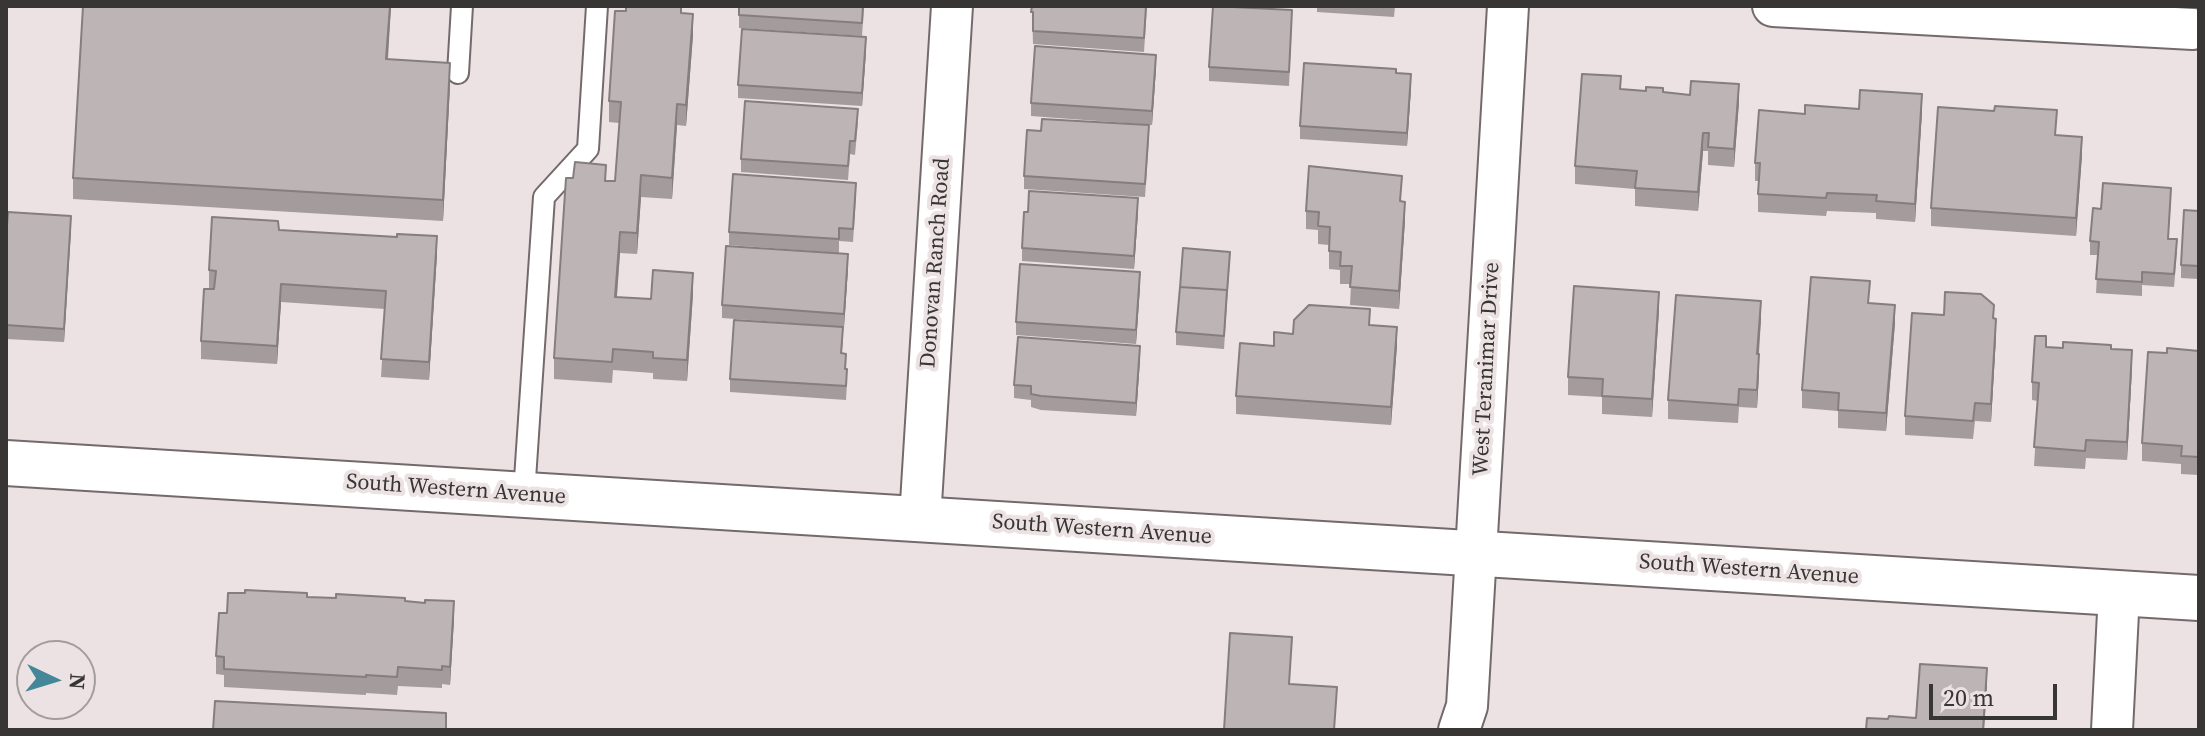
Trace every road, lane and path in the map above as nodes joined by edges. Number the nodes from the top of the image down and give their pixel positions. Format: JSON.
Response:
{"nodes":[{"id":1,"x":462,"y":6,"type":"edge"},
{"id":2,"x":597,"y":6,"type":"edge"},
{"id":3,"x":952,"y":6,"type":"edge"},
{"id":4,"x":1508,"y":6,"type":"edge"},
{"id":5,"x":1773,"y":6,"type":"edge"},
{"id":6,"x":2193,"y":29,"type":"dead end"},
{"id":7,"x":458,"y":73,"type":"dead end"},
{"id":8,"x":6,"y":463,"type":"edge"},
{"id":9,"x":524,"y":494,"type":"junction"},
{"id":10,"x":920,"y":519,"type":"junction"},
{"id":11,"x":1476,"y":553,"type":"junction"},
{"id":12,"x":2119,"y":593,"type":"junction"},
{"id":13,"x":2199,"y":598,"type":"edge"},
{"id":14,"x":1459,"y":730,"type":"edge"},
{"id":15,"x":2112,"y":730,"type":"edge"}],
"edges":[{"from":1,"to":7,"type":"lane"},
{"from":2,"to":9,"type":"lane"},
{"from":3,"to":10,"type":"street","name":"Donovan Ranch Road"},
{"from":4,"to":11,"type":"street","name":"West Teranimar Drive"},
{"from":5,"to":6,"type":"street"},
{"from":8,"to":9,"type":"street","name":"South Western Avenue"},
{"from":9,"to":10,"type":"street","name":"South Western Avenue"},
{"from":10,"to":11,"type":"street","name":"South Western Avenue"},
{"from":11,"to":12,"type":"street","name":"South Western Avenue"},
{"from":11,"to":14,"type":"street","name":"West Teranimar Drive"},
{"from":12,"to":13,"type":"street","name":"South Western Avenue"},
{"from":12,"to":15,"type":"street"}]}
